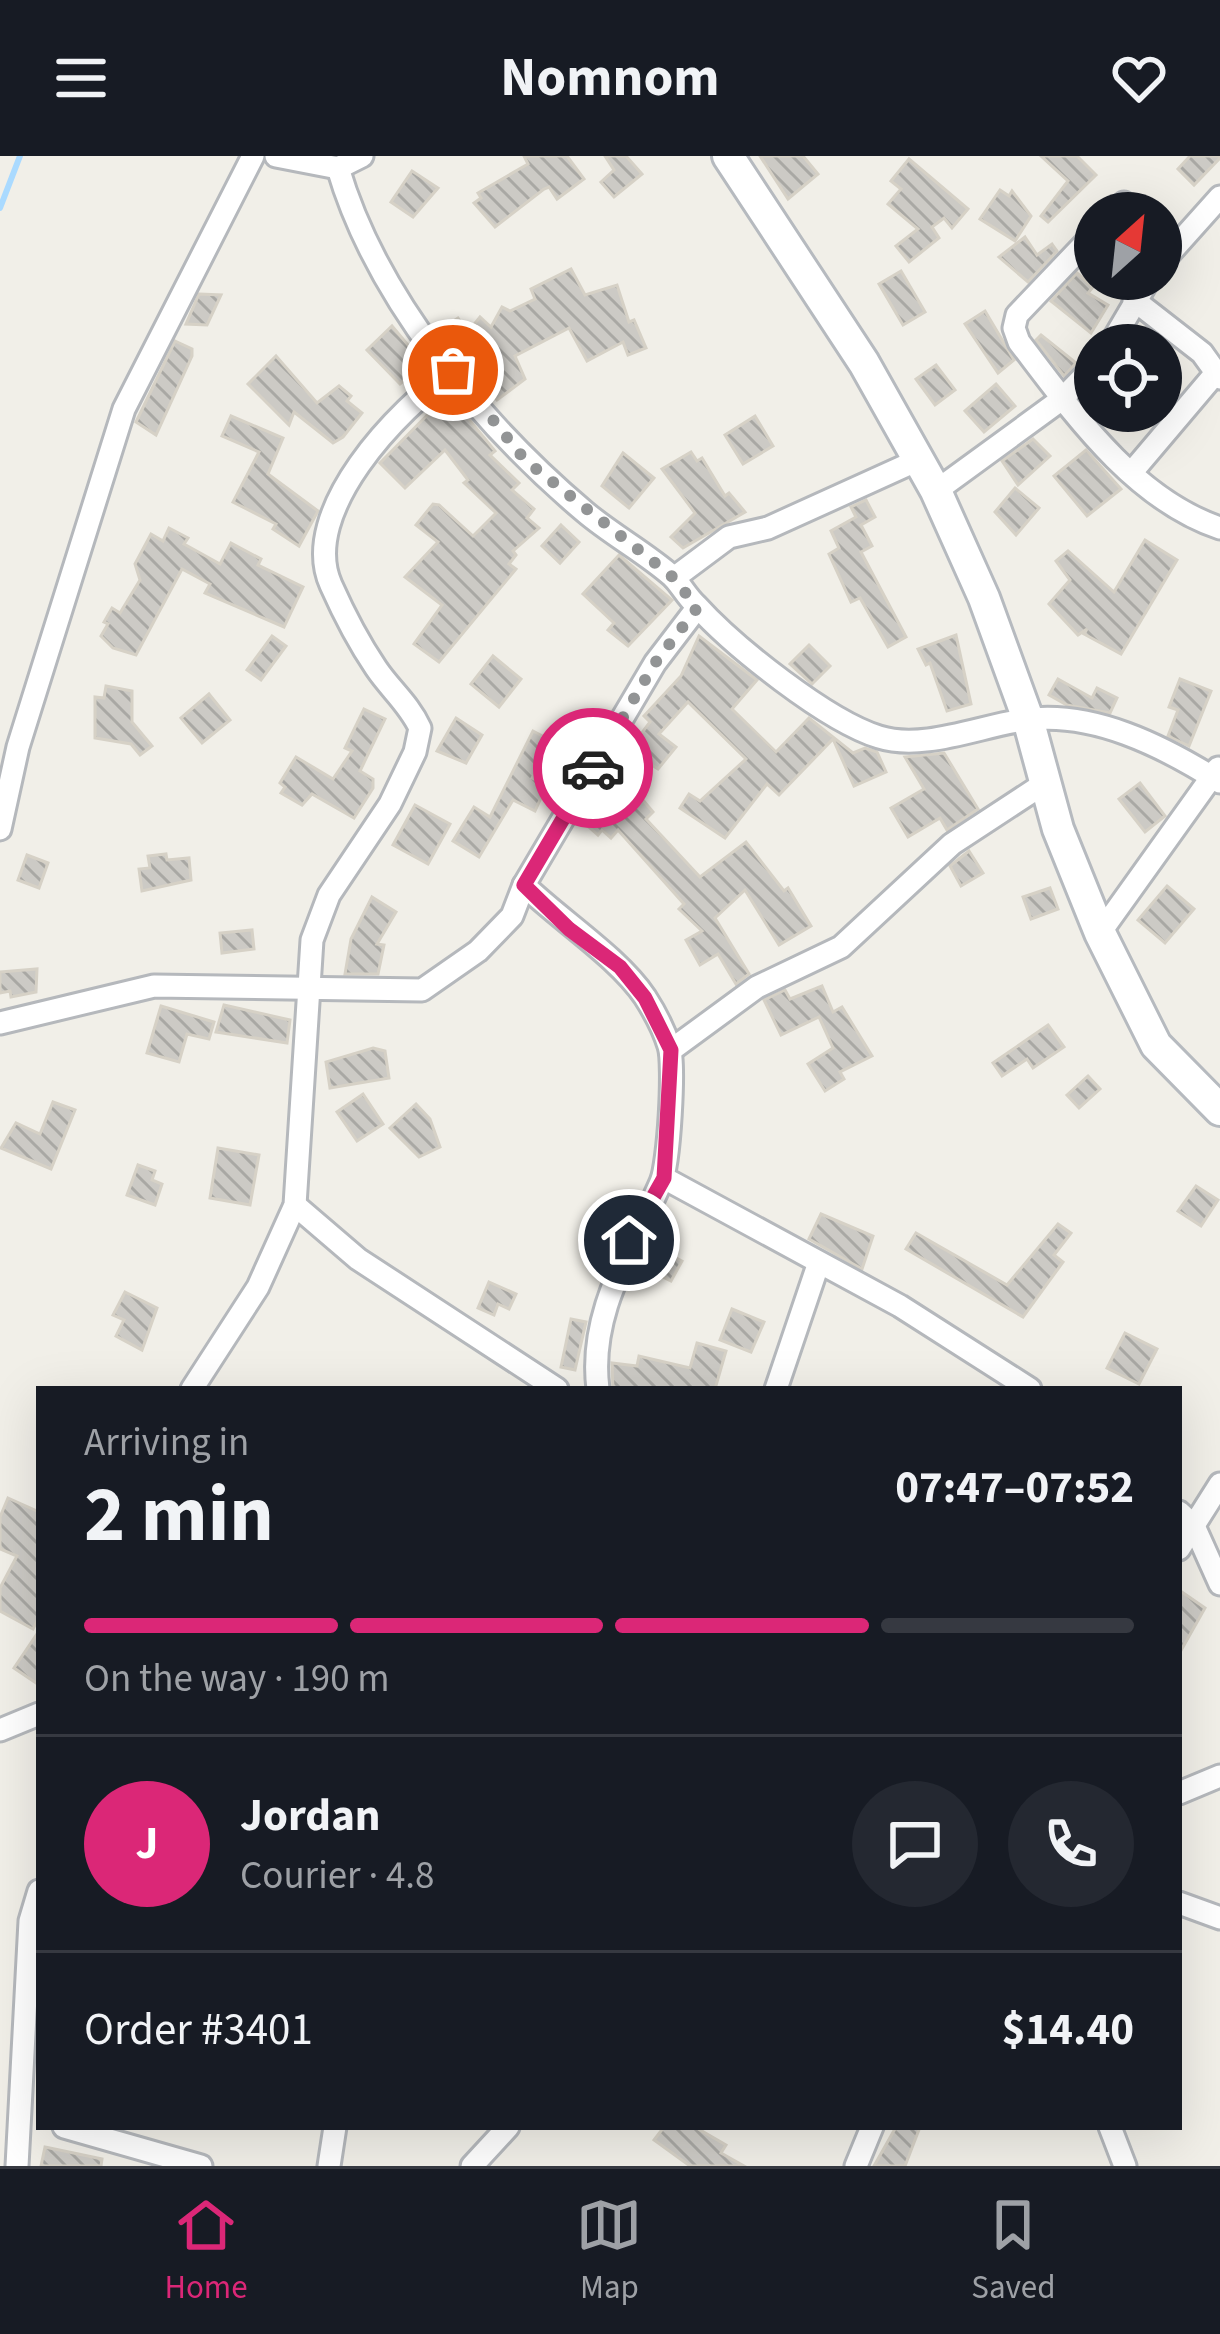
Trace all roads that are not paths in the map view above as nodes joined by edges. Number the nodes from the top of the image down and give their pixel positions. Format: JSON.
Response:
{"nodes":[{"id":1,"x":253,"y":156,"type":"edge"},
{"id":2,"x":276,"y":156,"type":"edge"},
{"id":3,"x":362,"y":156,"type":"edge"},
{"id":4,"x":728,"y":156,"type":"edge"},
{"id":5,"x":338,"y":168,"type":"junction"},
{"id":6,"x":1220,"y":197,"type":"edge"},
{"id":7,"x":1182,"y":240,"type":"edge"},
{"id":8,"x":1074,"y":255,"type":"edge"},
{"id":9,"x":1134,"y":300,"type":"joint"},
{"id":10,"x":1122,"y":324,"type":"edge"},
{"id":11,"x":453,"y":370,"type":"junction"},
{"id":12,"x":1217,"y":376,"type":"edge"},
{"id":13,"x":1074,"y":387,"type":"edge"},
{"id":14,"x":1062,"y":399,"type":"junction"},
{"id":15,"x":918,"y":460,"type":"junction"},
{"id":16,"x":1132,"y":472,"type":"junction"},
{"id":17,"x":936,"y":491,"type":"junction"},
{"id":18,"x":1220,"y":528,"type":"edge"},
{"id":19,"x":674,"y":578,"type":"junction"},
{"id":20,"x":697,"y":608,"type":"junction"},
{"id":21,"x":1028,"y":719,"type":"junction"},
{"id":22,"x":9,"y":748,"type":"edge"},
{"id":23,"x":1218,"y":774,"type":"edge"},
{"id":24,"x":1045,"y":783,"type":"junction"},
{"id":25,"x":0,"y":830,"type":"edge"},
{"id":26,"x":524,"y":885,"type":"junction"},
{"id":27,"x":1100,"y":933,"type":"junction"},
{"id":28,"x":307,"y":986,"type":"junction"},
{"id":29,"x":0,"y":1023,"type":"edge"},
{"id":30,"x":671,"y":1050,"type":"junction"},
{"id":31,"x":1220,"y":1109,"type":"edge"},
{"id":32,"x":664,"y":1178,"type":"junction"},
{"id":33,"x":295,"y":1205,"type":"junction"},
{"id":34,"x":818,"y":1264,"type":"junction"},
{"id":35,"x":196,"y":1386,"type":"edge"},
{"id":36,"x":551,"y":1386,"type":"edge"},
{"id":37,"x":598,"y":1386,"type":"edge"},
{"id":38,"x":777,"y":1386,"type":"edge"},
{"id":39,"x":1025,"y":1386,"type":"edge"},
{"id":40,"x":1220,"y":1484,"type":"edge"},
{"id":41,"x":1186,"y":1519,"type":"edge"},
{"id":42,"x":1220,"y":1584,"type":"edge"},
{"id":43,"x":36,"y":1715,"type":"edge"},
{"id":44,"x":0,"y":1730,"type":"edge"},
{"id":45,"x":1220,"y":1776,"type":"edge"},
{"id":46,"x":1182,"y":1792,"type":"edge"},
{"id":47,"x":36,"y":1901,"type":"edge"},
{"id":48,"x":1182,"y":1904,"type":"edge"},
{"id":49,"x":1220,"y":1918,"type":"edge"},
{"id":50,"x":31,"y":2118,"type":"edge"},
{"id":51,"x":74,"y":2130,"type":"edge"},
{"id":52,"x":335,"y":2130,"type":"edge"},
{"id":53,"x":497,"y":2130,"type":"edge"},
{"id":54,"x":871,"y":2130,"type":"edge"},
{"id":55,"x":1111,"y":2130,"type":"edge"},
{"id":56,"x":16,"y":2166,"type":"edge"},
{"id":57,"x":199,"y":2166,"type":"edge"},
{"id":58,"x":329,"y":2166,"type":"edge"},
{"id":59,"x":472,"y":2166,"type":"edge"},
{"id":60,"x":856,"y":2166,"type":"edge"},
{"id":61,"x":1125,"y":2166,"type":"edge"}],
"edges":[{"from":1,"to":22,"type":"street"},
{"from":2,"to":5,"type":"street"},
{"from":3,"to":5,"type":"street"},
{"from":4,"to":15,"type":"main road"},
{"from":5,"to":11,"type":"street"},
{"from":6,"to":7,"type":"street"},
{"from":8,"to":14,"type":"street"},
{"from":9,"to":10,"type":"street"},
{"from":9,"to":12,"type":"street"},
{"from":11,"to":19,"type":"street"},
{"from":11,"to":28,"type":"street"},
{"from":12,"to":16,"type":"street"},
{"from":13,"to":14,"type":"street"},
{"from":14,"to":16,"type":"street"},
{"from":14,"to":17,"type":"street"},
{"from":15,"to":17,"type":"main road"},
{"from":15,"to":19,"type":"street"},
{"from":16,"to":18,"type":"street"},
{"from":17,"to":21,"type":"main road"},
{"from":19,"to":20,"type":"street"},
{"from":20,"to":21,"type":"street"},
{"from":20,"to":26,"type":"street"},
{"from":21,"to":23,"type":"street"},
{"from":21,"to":24,"type":"main road"},
{"from":22,"to":25,"type":"street"},
{"from":23,"to":27,"type":"street"},
{"from":24,"to":27,"type":"main road"},
{"from":24,"to":30,"type":"street"},
{"from":26,"to":28,"type":"street"},
{"from":26,"to":30,"type":"street"},
{"from":27,"to":31,"type":"main road"},
{"from":28,"to":29,"type":"street"},
{"from":28,"to":33,"type":"street"},
{"from":30,"to":32,"type":"street"},
{"from":32,"to":34,"type":"street"},
{"from":32,"to":37,"type":"street"},
{"from":33,"to":35,"type":"street"},
{"from":33,"to":36,"type":"street"},
{"from":34,"to":38,"type":"street"},
{"from":34,"to":39,"type":"street"},
{"from":40,"to":41,"type":"street"},
{"from":41,"to":42,"type":"street"},
{"from":43,"to":44,"type":"street"},
{"from":45,"to":46,"type":"street"},
{"from":47,"to":50,"type":"street"},
{"from":48,"to":49,"type":"street"},
{"from":50,"to":56,"type":"street"},
{"from":51,"to":57,"type":"street"},
{"from":52,"to":58,"type":"street"},
{"from":53,"to":59,"type":"street"},
{"from":54,"to":60,"type":"street"},
{"from":55,"to":61,"type":"street"}]}
